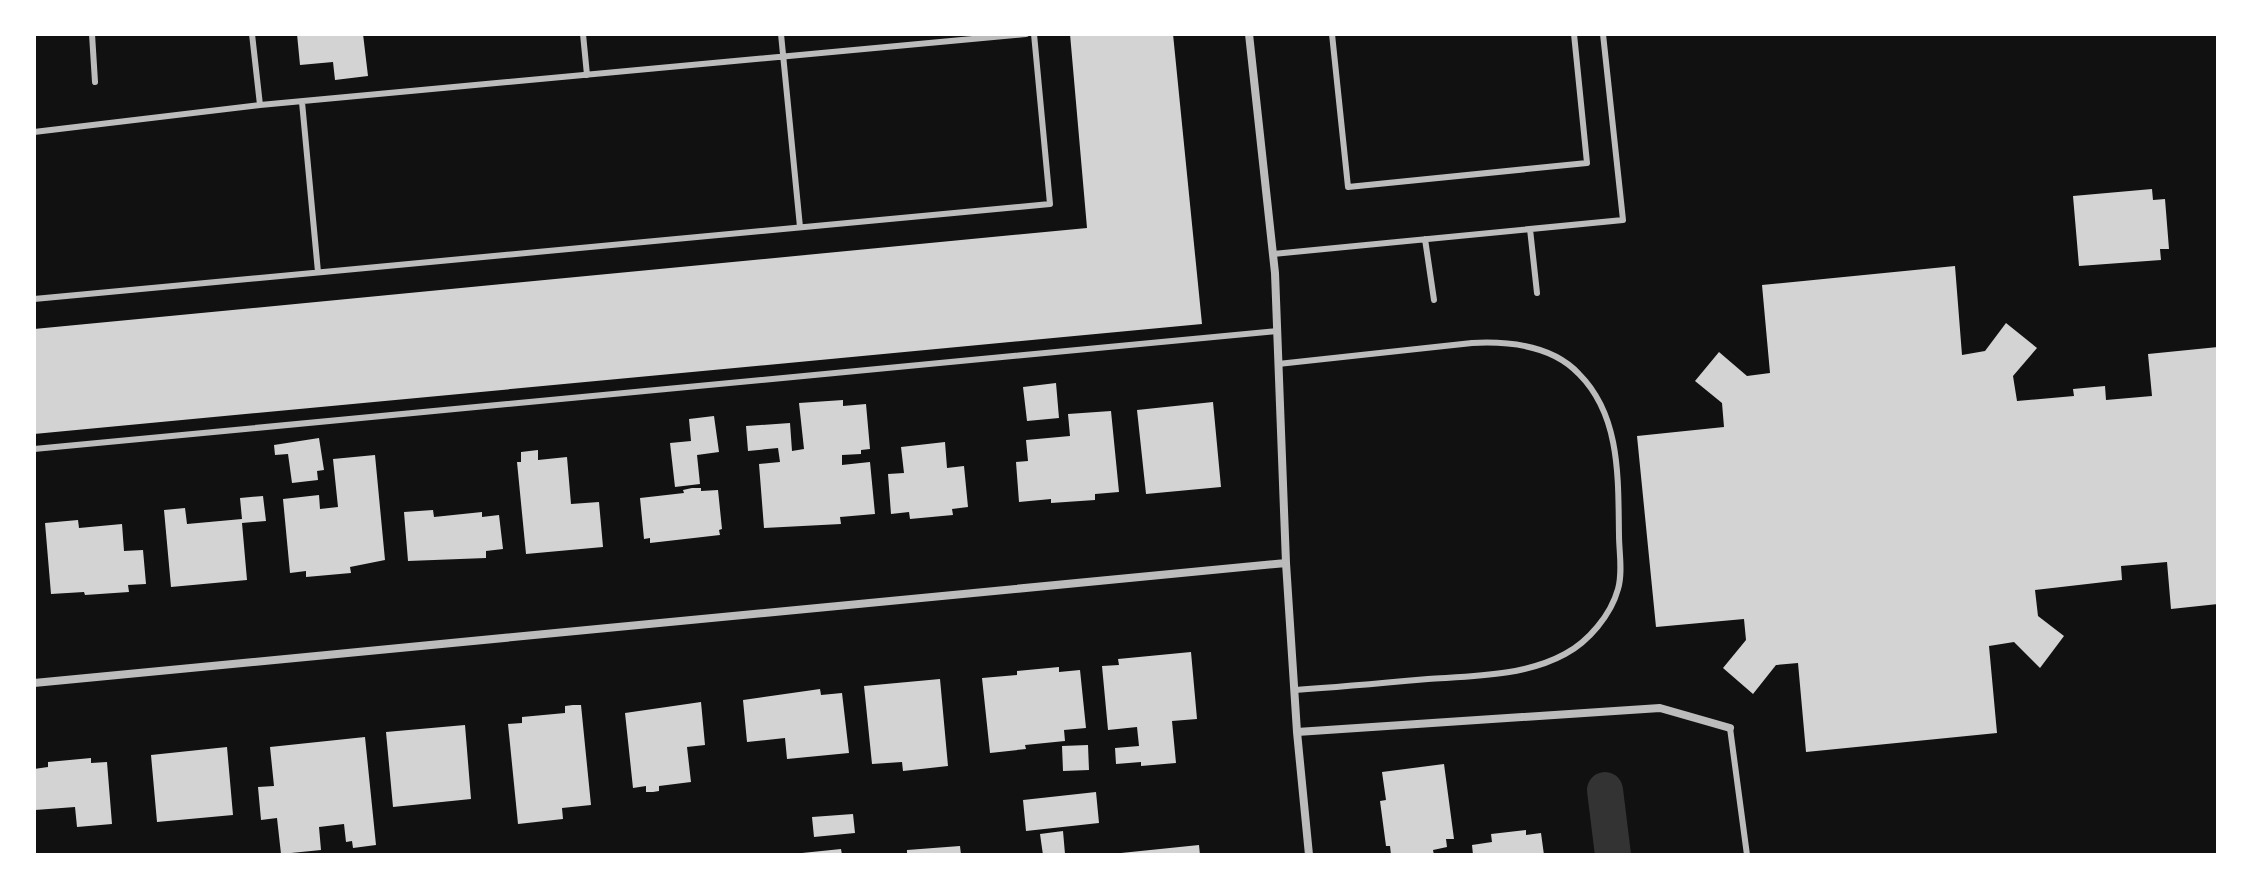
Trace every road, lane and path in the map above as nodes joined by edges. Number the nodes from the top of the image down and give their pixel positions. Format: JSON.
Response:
{"nodes":[{"id":1,"x":92,"y":34,"type":"edge"},
{"id":2,"x":252,"y":34,"type":"edge"},
{"id":3,"x":583,"y":34,"type":"edge"},
{"id":4,"x":781,"y":34,"type":"edge"},
{"id":5,"x":1026,"y":34,"type":"edge"},
{"id":6,"x":1034,"y":34,"type":"edge"},
{"id":7,"x":1249,"y":34,"type":"edge"},
{"id":8,"x":1332,"y":34,"type":"edge"},
{"id":9,"x":1574,"y":34,"type":"edge"},
{"id":10,"x":1603,"y":34,"type":"edge"},
{"id":11,"x":784,"y":57,"type":"junction"},
{"id":12,"x":587,"y":75,"type":"junction"},
{"id":13,"x":95,"y":82,"type":"dead end"},
{"id":14,"x":302,"y":102,"type":"junction"},
{"id":15,"x":260,"y":105,"type":"junction"},
{"id":16,"x":34,"y":132,"type":"edge"},
{"id":17,"x":800,"y":227,"type":"junction"},
{"id":18,"x":1530,"y":229,"type":"junction"},
{"id":19,"x":1425,"y":239,"type":"junction"},
{"id":20,"x":1273,"y":254,"type":"junction"},
{"id":21,"x":318,"y":272,"type":"junction"},
{"id":22,"x":1537,"y":293,"type":"dead end"},
{"id":23,"x":34,"y":299,"type":"edge"},
{"id":24,"x":1434,"y":300,"type":"dead end"},
{"id":25,"x":1277,"y":331,"type":"junction"},
{"id":26,"x":1278,"y":364,"type":"junction"},
{"id":27,"x":34,"y":449,"type":"edge"},
{"id":28,"x":1286,"y":563,"type":"junction"},
{"id":29,"x":34,"y":683,"type":"edge"},
{"id":30,"x":1295,"y":690,"type":"junction"},
{"id":31,"x":1730,"y":728,"type":"joint"},
{"id":32,"x":1297,"y":732,"type":"junction"},
{"id":33,"x":1309,"y":855,"type":"edge"},
{"id":34,"x":1747,"y":855,"type":"edge"}],
"edges":[{"from":1,"to":13,"type":"lane"},
{"from":2,"to":15,"type":"lane"},
{"from":3,"to":12,"type":"lane"},
{"from":4,"to":11,"type":"lane"},
{"from":5,"to":11,"type":"lane"},
{"from":6,"to":17,"type":"lane"},
{"from":7,"to":20,"type":"street"},
{"from":8,"to":9,"type":"lane"},
{"from":10,"to":18,"type":"lane"},
{"from":11,"to":12,"type":"lane"},
{"from":11,"to":17,"type":"lane"},
{"from":12,"to":14,"type":"lane"},
{"from":14,"to":15,"type":"lane"},
{"from":14,"to":21,"type":"lane"},
{"from":15,"to":16,"type":"lane"},
{"from":17,"to":21,"type":"lane"},
{"from":18,"to":19,"type":"lane"},
{"from":18,"to":22,"type":"lane"},
{"from":19,"to":20,"type":"lane"},
{"from":19,"to":24,"type":"lane"},
{"from":20,"to":25,"type":"street"},
{"from":21,"to":23,"type":"lane"},
{"from":25,"to":26,"type":"street"},
{"from":25,"to":27,"type":"lane"},
{"from":26,"to":28,"type":"street"},
{"from":26,"to":30,"type":"lane"},
{"from":28,"to":29,"type":"street"},
{"from":28,"to":30,"type":"street"},
{"from":30,"to":32,"type":"street"},
{"from":31,"to":32,"type":"street"},
{"from":31,"to":34,"type":"lane"},
{"from":32,"to":33,"type":"street"}]}
